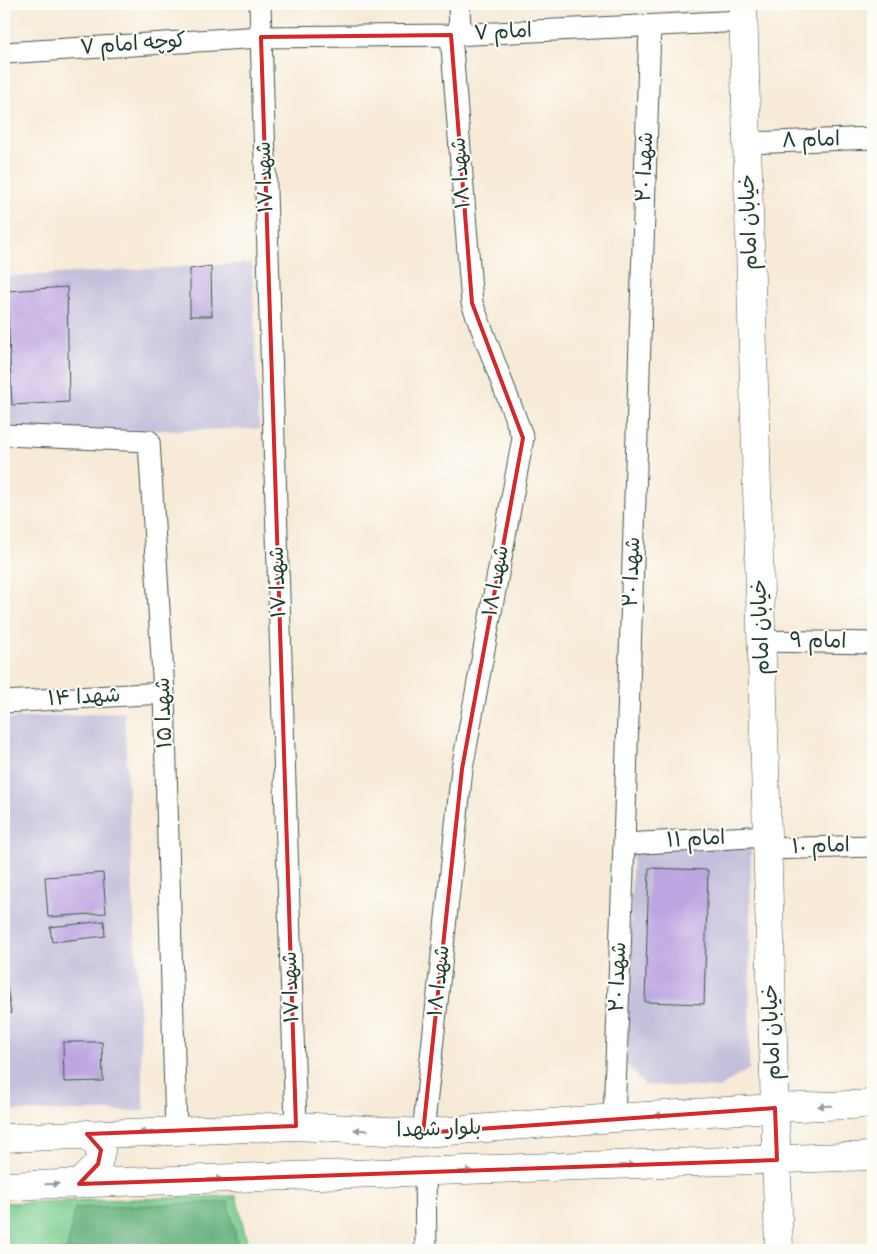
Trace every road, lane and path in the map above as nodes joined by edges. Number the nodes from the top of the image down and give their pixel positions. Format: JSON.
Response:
{"nodes":[{"id":1,"x":260,"y":4,"type":"edge"},
{"id":2,"x":459,"y":4,"type":"edge"},
{"id":3,"x":744,"y":13,"type":"edge"},
{"id":4,"x":650,"y":26,"type":"junction"},
{"id":5,"x":456,"y":35,"type":"junction"},
{"id":6,"x":261,"y":37,"type":"junction"},
{"id":7,"x":4,"y":53,"type":"edge"},
{"id":8,"x":873,"y":138,"type":"edge"},
{"id":9,"x":748,"y":143,"type":"junction"},
{"id":10,"x":4,"y":435,"type":"edge"},
{"id":11,"x":762,"y":641,"type":"junction"},
{"id":12,"x":873,"y":643,"type":"edge"},
{"id":13,"x":164,"y":693,"type":"junction"},
{"id":14,"x":4,"y":702,"type":"edge"},
{"id":15,"x":768,"y":842,"type":"junction"},
{"id":16,"x":624,"y":844,"type":"junction"},
{"id":17,"x":873,"y":846,"type":"edge"},
{"id":18,"x":873,"y":1104,"type":"edge"},
{"id":19,"x":775,"y":1108,"type":"junction"},
{"id":20,"x":614,"y":1118,"type":"junction"},
{"id":21,"x":296,"y":1126,"type":"junction"},
{"id":22,"x":176,"y":1131,"type":"junction"},
{"id":23,"x":423,"y":1133,"type":"junction"},
{"id":24,"x":87,"y":1134,"type":"junction"},
{"id":25,"x":4,"y":1138,"type":"edge"},
{"id":26,"x":873,"y":1156,"type":"edge"},
{"id":27,"x":777,"y":1160,"type":"junction"},
{"id":28,"x":425,"y":1172,"type":"junction"},
{"id":29,"x":79,"y":1184,"type":"junction"},
{"id":30,"x":4,"y":1186,"type":"edge"},
{"id":31,"x":426,"y":1250,"type":"edge"},
{"id":32,"x":779,"y":1250,"type":"edge"}],
"edges":[{"from":1,"to":6,"type":"street","name":"شهدا ۱۷"},
{"from":2,"to":5,"type":"street","name":"شهدا ۱۸"},
{"from":3,"to":4,"type":"street","name":"امام ۷"},
{"from":3,"to":9,"type":"main road","name":"خیابان امام"},
{"from":4,"to":5,"type":"street","name":"امام ۷"},
{"from":4,"to":16,"type":"street","name":"شهدا ۲۰"},
{"from":5,"to":6,"type":"street","name":"امام ۷"},
{"from":5,"to":23,"type":"street","name":"شهدا ۱۸"},
{"from":6,"to":7,"type":"street","name":"کوچه امام ۷"},
{"from":6,"to":21,"type":"street","name":"شهدا ۱۷"},
{"from":8,"to":9,"type":"street","name":"امام ۸"},
{"from":9,"to":11,"type":"main road","name":"خیابان امام"},
{"from":10,"to":13,"type":"street","name":"شهدا ۱۵"},
{"from":11,"to":12,"type":"street","name":"امام ۹"},
{"from":11,"to":15,"type":"main road","name":"خیابان امام"},
{"from":13,"to":14,"type":"street","name":"شهدا ۱۴"},
{"from":13,"to":22,"type":"street","name":"شهدا ۱۵"},
{"from":15,"to":16,"type":"street","name":"امام ۱۱"},
{"from":15,"to":17,"type":"street","name":"امام ۱۰"},
{"from":15,"to":19,"type":"main road","name":"خیابان امام"},
{"from":16,"to":20,"type":"street","name":"شهدا ۲۰"},
{"from":18,"to":19,"type":"main road","name":"بلوار شهدا","one_way":true},
{"from":19,"to":20,"type":"main road","name":"بلوار شهدا","one_way":true},
{"from":19,"to":27,"type":"main road","name":"خیابان امام"},
{"from":20,"to":23,"type":"main road","name":"بلوار شهدا"},
{"from":21,"to":22,"type":"main road","name":"بلوار شهدا"},
{"from":23,"to":21,"type":"main road","name":"بلوار شهدا","one_way":true},
{"from":22,"to":24,"type":"main road","name":"بلوار شهدا","one_way":true},
{"from":24,"to":25,"type":"main road","name":"بلوار شهدا"},
{"from":24,"to":29,"type":"main road"},
{"from":26,"to":27,"type":"main road","name":"بلوار شهدا"},
{"from":28,"to":27,"type":"main road","name":"بلوار شهدا","one_way":true},
{"from":27,"to":32,"type":"main road","name":"خیابان امام"},
{"from":29,"to":28,"type":"main road","name":"بلوار شهدا","one_way":true},
{"from":28,"to":31,"type":"street"},
{"from":30,"to":29,"type":"main road","name":"بلوار شهدا","one_way":true}]}
